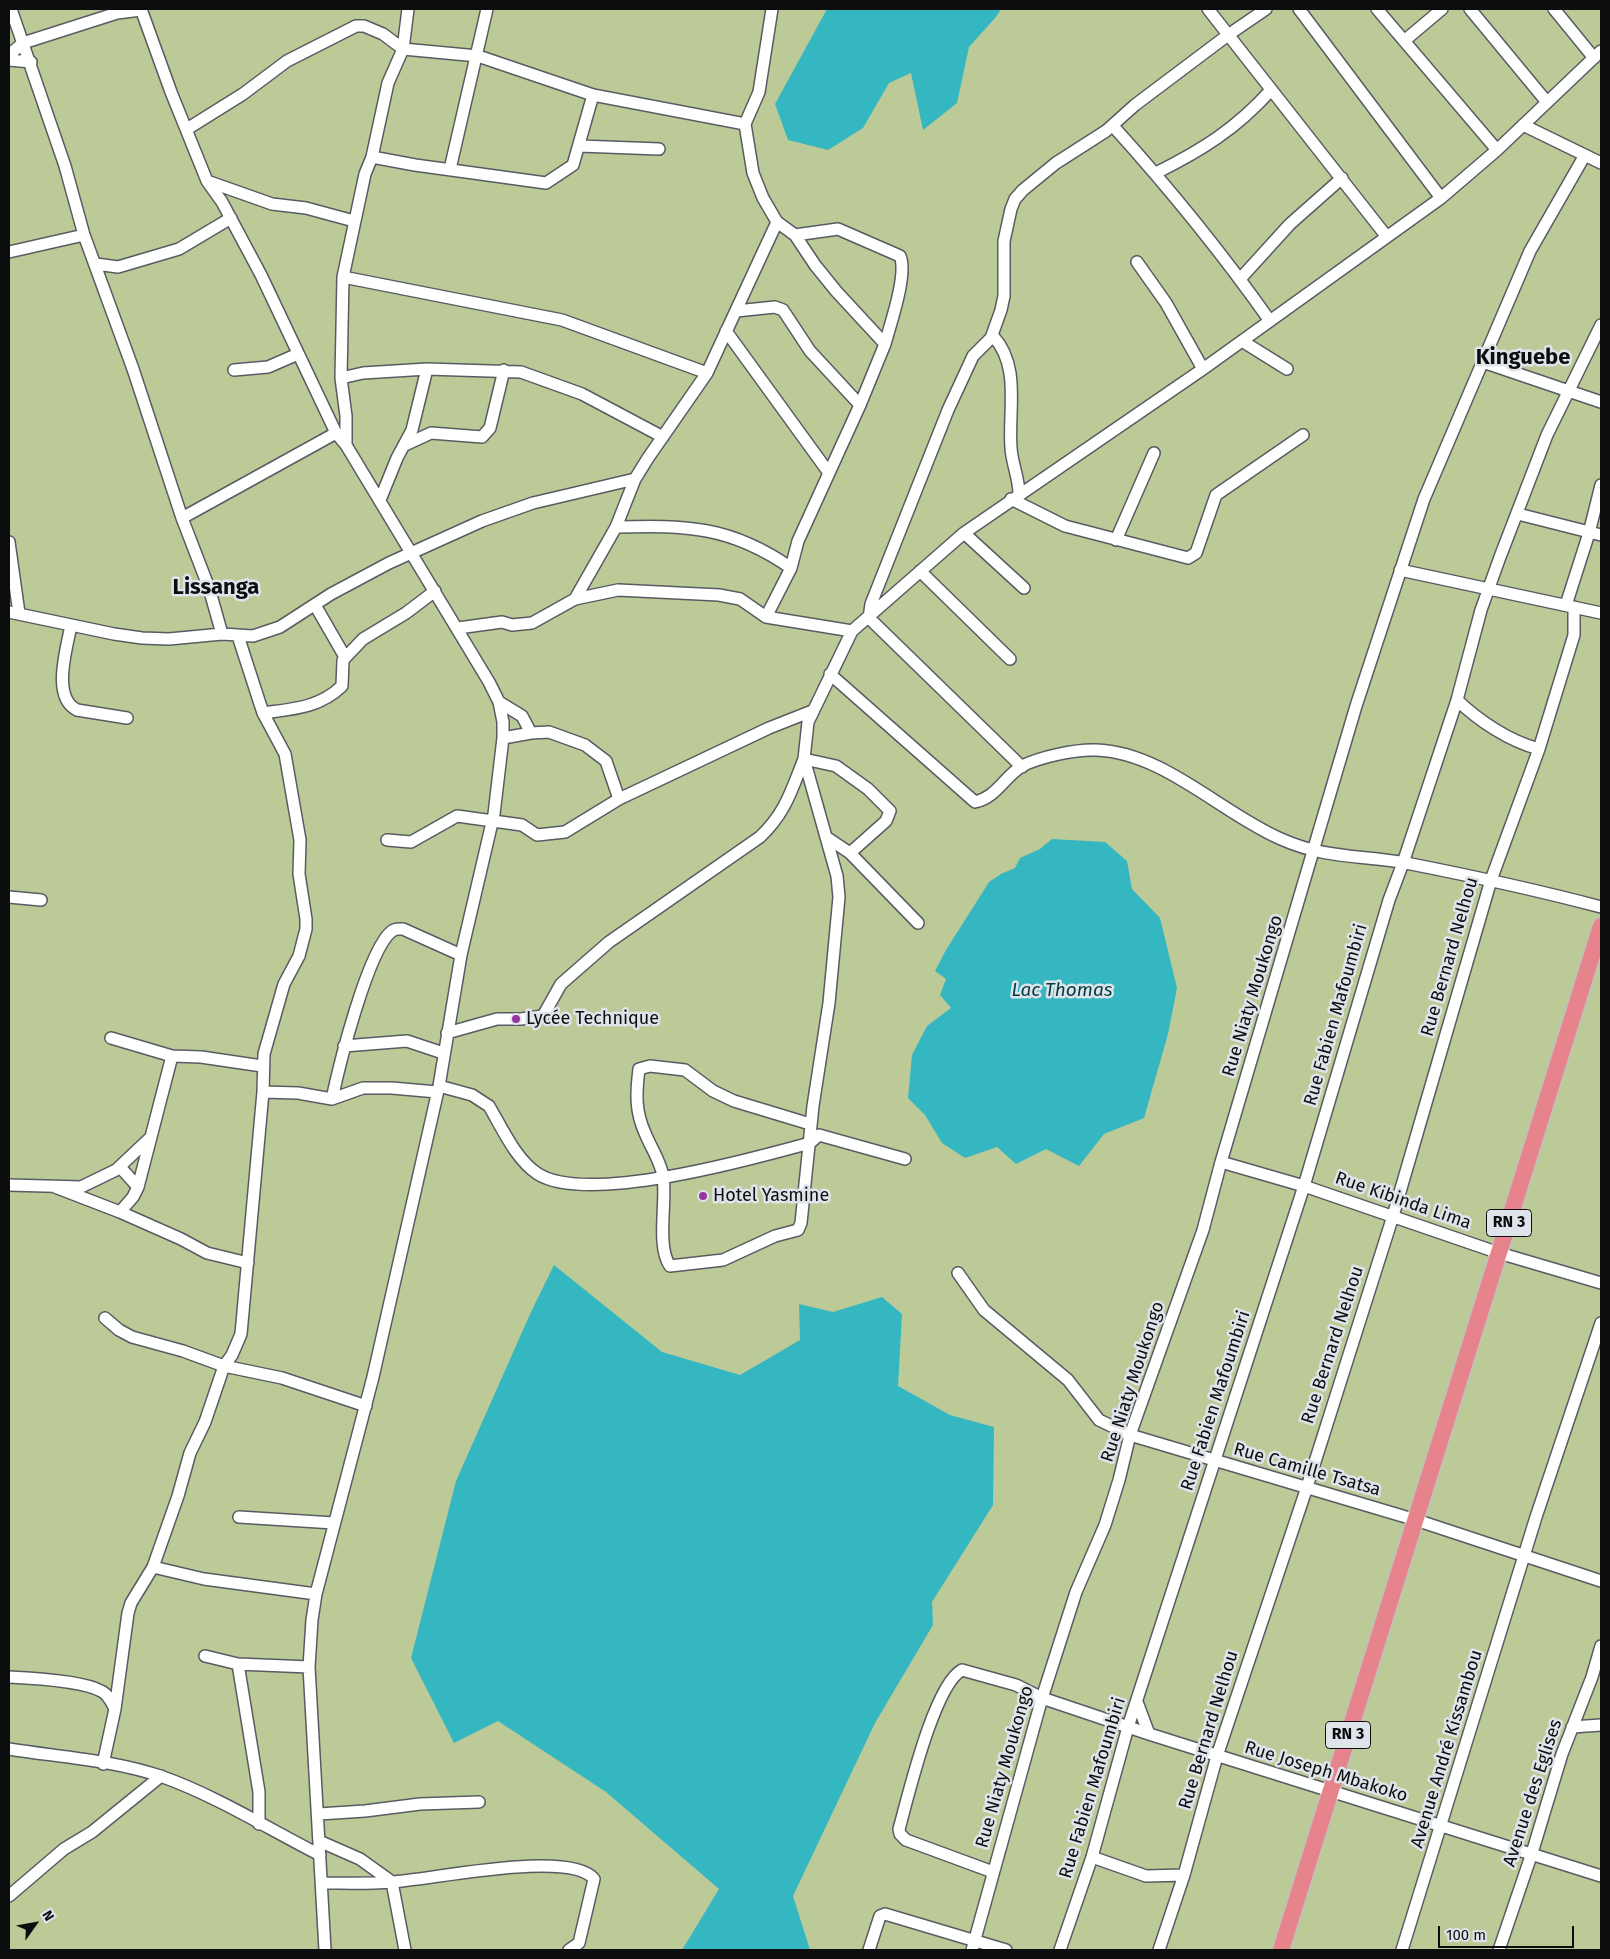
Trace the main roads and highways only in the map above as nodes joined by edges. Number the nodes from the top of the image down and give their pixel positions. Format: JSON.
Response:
{"nodes":[{"id":1,"x":1601,"y":926,"type":"edge"},
{"id":2,"x":1281,"y":1950,"type":"edge"}],
"edges":[{"from":1,"to":2,"type":"highway","number":"RN 3"}]}
